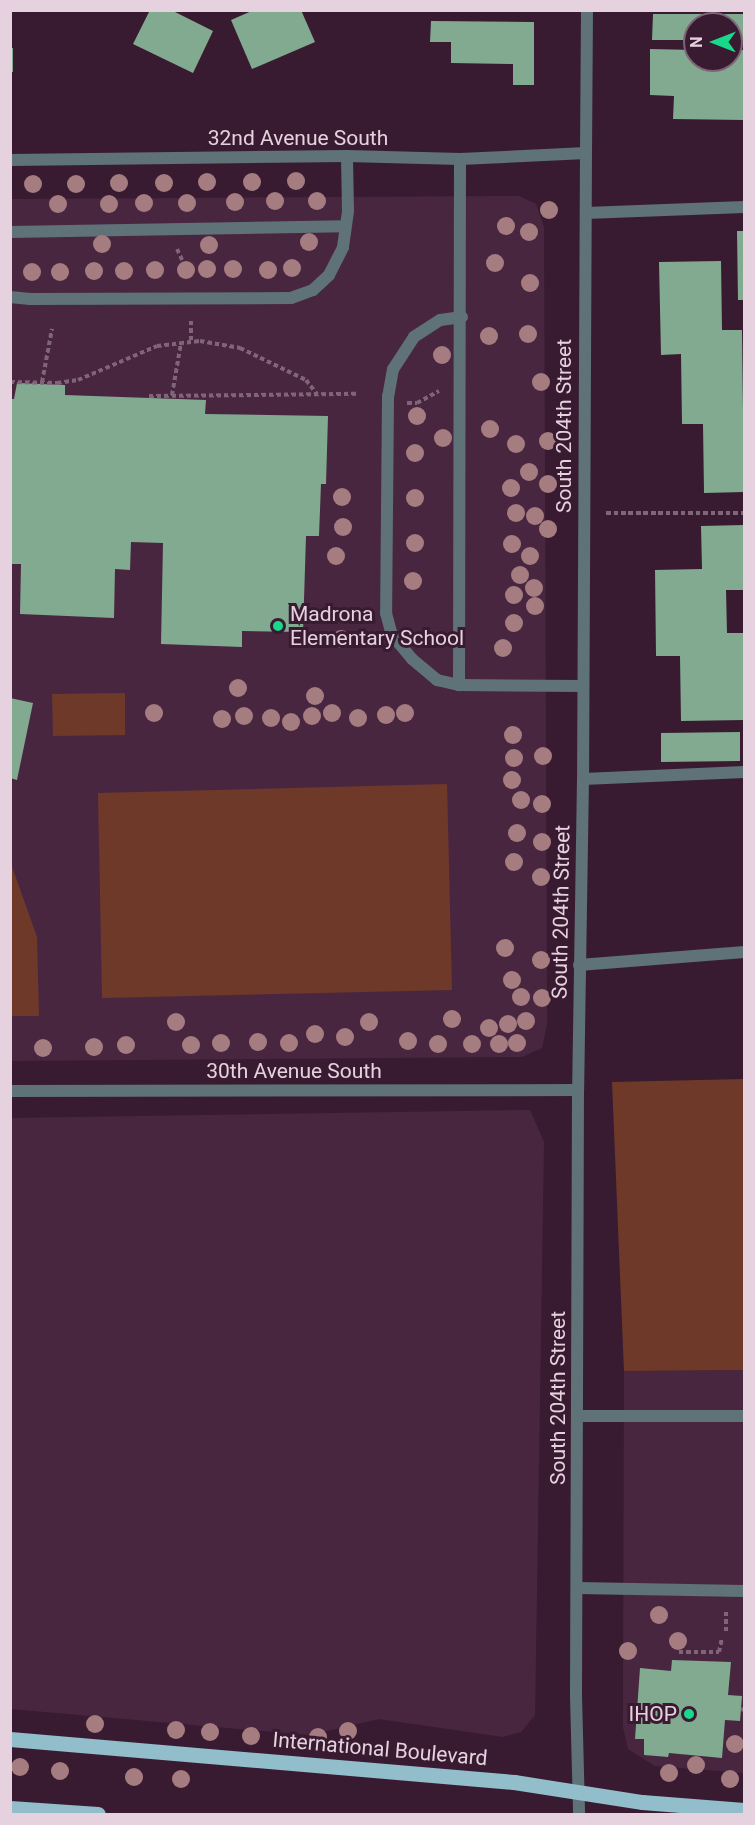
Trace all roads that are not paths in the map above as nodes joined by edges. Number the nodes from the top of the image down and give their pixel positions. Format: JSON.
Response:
{"nodes":[{"id":1,"x":587,"y":10,"type":"edge"},
{"id":2,"x":586,"y":153,"type":"junction"},
{"id":3,"x":347,"y":156,"type":"junction"},
{"id":4,"x":460,"y":159,"type":"junction"},
{"id":5,"x":10,"y":160,"type":"edge"},
{"id":6,"x":744,"y":207,"type":"edge"},
{"id":7,"x":586,"y":213,"type":"junction"},
{"id":8,"x":345,"y":226,"type":"junction"},
{"id":9,"x":10,"y":232,"type":"edge"},
{"id":10,"x":10,"y":297,"type":"edge"},
{"id":11,"x":462,"y":317,"type":"junction"},
{"id":12,"x":459,"y":685,"type":"junction"},
{"id":13,"x":582,"y":686,"type":"junction"},
{"id":14,"x":744,"y":772,"type":"edge"},
{"id":15,"x":583,"y":779,"type":"junction"},
{"id":16,"x":744,"y":952,"type":"edge"},
{"id":17,"x":579,"y":964,"type":"junction"},
{"id":18,"x":578,"y":1090,"type":"junction"},
{"id":19,"x":10,"y":1091,"type":"edge"},
{"id":20,"x":578,"y":1416,"type":"junction"},
{"id":21,"x":744,"y":1416,"type":"edge"},
{"id":22,"x":578,"y":1588,"type":"junction"},
{"id":23,"x":744,"y":1591,"type":"edge"},
{"id":24,"x":10,"y":1739,"type":"edge"},
{"id":25,"x":578,"y":1792,"type":"junction"},
{"id":26,"x":10,"y":1808,"type":"edge"},
{"id":27,"x":744,"y":1810,"type":"edge"},
{"id":28,"x":98,"y":1815,"type":"edge"},
{"id":29,"x":579,"y":1815,"type":"edge"}],
"edges":[{"from":1,"to":2,"type":"street","name":"South 204th Street"},
{"from":2,"to":4,"type":"street","name":"32nd Avenue South"},
{"from":2,"to":7,"type":"street","name":"South 204th Street"},
{"from":3,"to":4,"type":"street","name":"32nd Avenue South"},
{"from":3,"to":5,"type":"street","name":"32nd Avenue South"},
{"from":3,"to":8,"type":"street"},
{"from":4,"to":11,"type":"street"},
{"from":6,"to":7,"type":"street"},
{"from":7,"to":13,"type":"street","name":"South 204th Street"},
{"from":8,"to":9,"type":"street"},
{"from":8,"to":10,"type":"street"},
{"from":11,"to":12,"type":"street"},
{"from":11,"to":12,"type":"street"},
{"from":12,"to":13,"type":"street"},
{"from":13,"to":15,"type":"street","name":"South 204th Street"},
{"from":14,"to":15,"type":"street"},
{"from":15,"to":17,"type":"street","name":"South 204th Street"},
{"from":16,"to":17,"type":"street"},
{"from":17,"to":18,"type":"street","name":"South 204th Street"},
{"from":18,"to":19,"type":"street","name":"30th Avenue South"},
{"from":18,"to":20,"type":"street","name":"South 204th Street"},
{"from":20,"to":21,"type":"street"},
{"from":20,"to":22,"type":"street","name":"South 204th Street"},
{"from":22,"to":23,"type":"street"},
{"from":22,"to":25,"type":"street","name":"South 204th Street"},
{"from":24,"to":25,"type":"main road","name":"International Boulevard"},
{"from":25,"to":27,"type":"main road","name":"International Boulevard"},
{"from":25,"to":29,"type":"street","name":"South 204th Street"},
{"from":26,"to":28,"type":"main road"}]}
